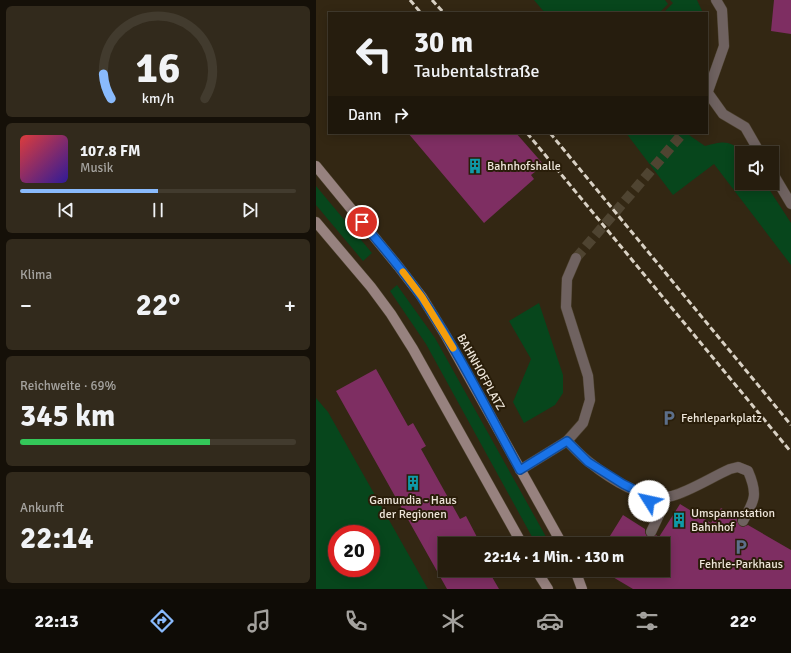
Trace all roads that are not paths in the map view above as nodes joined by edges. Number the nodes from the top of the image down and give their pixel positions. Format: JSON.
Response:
{"nodes":[{"id":1,"x":716,"y":0,"type":"edge"},
{"id":2,"x":708,"y":91,"type":"edge"},
{"id":3,"x":708,"y":95,"type":"edge"},
{"id":4,"x":756,"y":146,"type":"edge"},
{"id":5,"x":316,"y":166,"type":"edge"},
{"id":6,"x":779,"y":184,"type":"edge"},
{"id":7,"x":791,"y":204,"type":"edge"},
{"id":8,"x":316,"y":222,"type":"edge"},
{"id":9,"x":576,"y":258,"type":"tunnel mouth"},
{"id":10,"x":567,"y":441,"type":"junction"},
{"id":11,"x":520,"y":470,"type":"junction"},
{"id":12,"x":641,"y":493,"type":"junction"},
{"id":13,"x":743,"y":521,"type":"dead end"},
{"id":14,"x":652,"y":532,"type":"dead end"},
{"id":15,"x":518,"y":537,"type":"edge"},
{"id":16,"x":558,"y":537,"type":"edge"},
{"id":17,"x":540,"y":577,"type":"edge"},
{"id":18,"x":578,"y":577,"type":"edge"},
{"id":19,"x":548,"y":589,"type":"edge"},
{"id":20,"x":582,"y":589,"type":"edge"}],
"edges":[{"from":1,"to":2,"type":"street"},
{"from":3,"to":4,"type":"street"},
{"from":5,"to":11,"type":"main road","name":"BAHNHOFPLATZ"},
{"from":6,"to":7,"type":"street"},
{"from":8,"to":15,"type":"main road"},
{"from":9,"to":10,"type":"street"},
{"from":10,"to":11,"type":"street"},
{"from":10,"to":12,"type":"street"},
{"from":11,"to":16,"type":"main road","name":"BAHNHOFPLATZ"},
{"from":12,"to":13,"type":"street"},
{"from":12,"to":14,"type":"street"},
{"from":17,"to":19,"type":"main road"},
{"from":18,"to":20,"type":"main road"}]}
